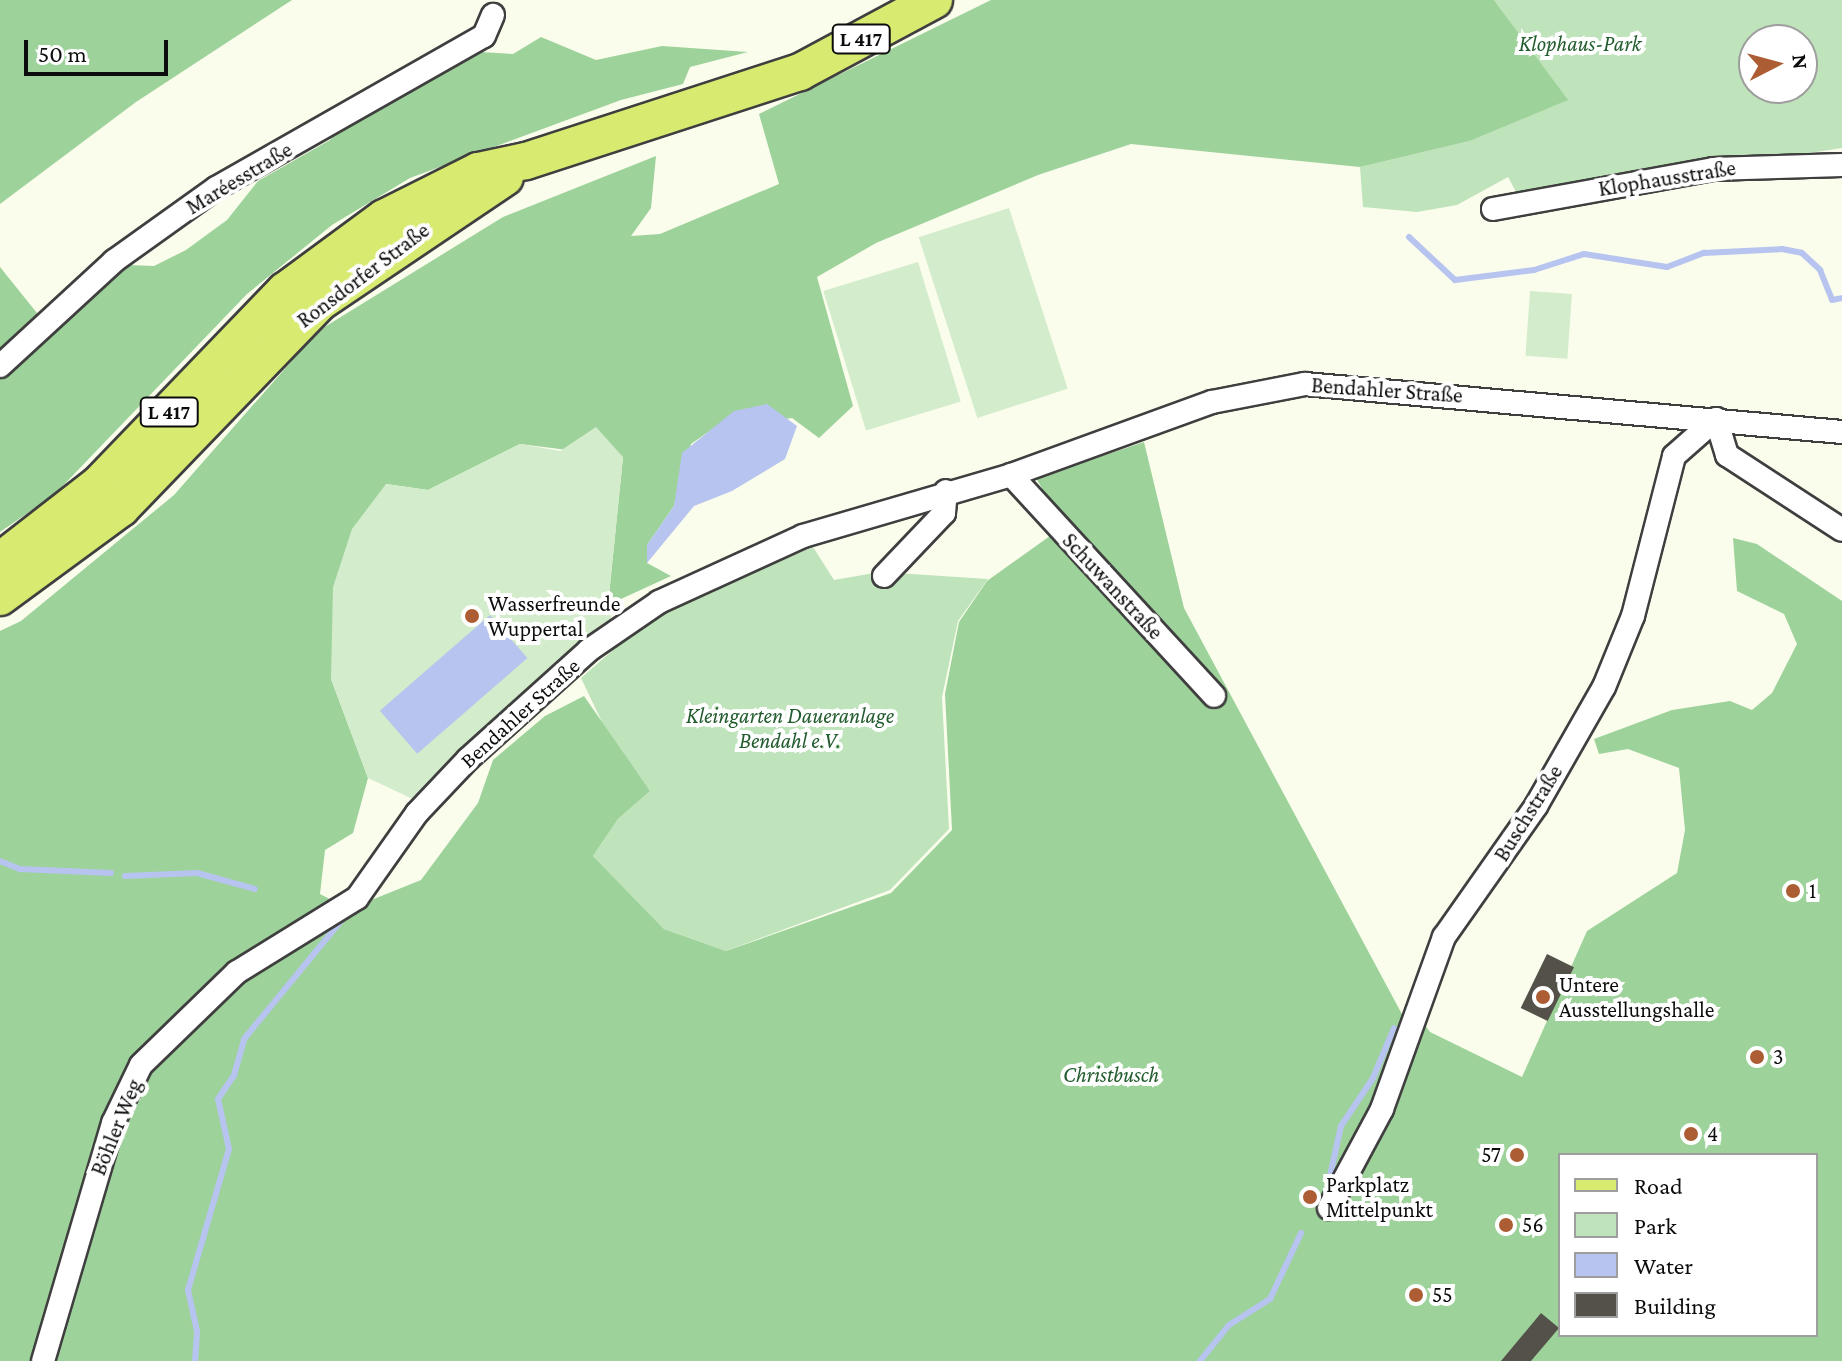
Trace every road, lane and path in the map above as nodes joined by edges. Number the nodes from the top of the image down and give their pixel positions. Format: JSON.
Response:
{"nodes":[{"id":1,"x":883,"y":0,"type":"edge"},
{"id":2,"x":925,"y":2,"type":"edge"},
{"id":3,"x":493,"y":15,"type":"dead end"},
{"id":4,"x":771,"y":79,"type":"junction"},
{"id":5,"x":526,"y":161,"type":"junction"},
{"id":6,"x":1842,"y":165,"type":"edge"},
{"id":7,"x":1493,"y":209,"type":"dead end"},
{"id":8,"x":0,"y":366,"type":"edge"},
{"id":9,"x":1716,"y":419,"type":"junction"},
{"id":10,"x":1842,"y":432,"type":"edge"},
{"id":11,"x":1011,"y":475,"type":"junction"},
{"id":12,"x":946,"y":491,"type":"junction"},
{"id":13,"x":1842,"y":530,"type":"edge"},
{"id":14,"x":0,"y":561,"type":"edge"},
{"id":15,"x":884,"y":576,"type":"dead end"},
{"id":16,"x":0,"y":597,"type":"edge"},
{"id":17,"x":1214,"y":696,"type":"dead end"},
{"id":18,"x":357,"y":898,"type":"joint"},
{"id":19,"x":1329,"y":1208,"type":"dead end"},
{"id":20,"x":43,"y":1361,"type":"edge"}],
"edges":[{"from":1,"to":4,"type":"main road","name":"Ronsdorfer Straße","number":"L 417"},
{"from":2,"to":4,"type":"main road","name":"Ronsdorfer Straße","number":"L 417"},
{"from":3,"to":8,"type":"street","name":"Maréesstraße"},
{"from":4,"to":5,"type":"main road","name":"Ronsdorfer Straße","number":"L 417"},
{"from":5,"to":14,"type":"main road","name":"Ronsdorfer Straße","number":"L 417"},
{"from":5,"to":16,"type":"main road","name":"Ronsdorfer Straße","number":"L 417"},
{"from":6,"to":7,"type":"street","name":"Klophausstraße"},
{"from":9,"to":10,"type":"street","name":"Bendahler Straße"},
{"from":9,"to":11,"type":"street","name":"Bendahler Straße"},
{"from":9,"to":13,"type":"street"},
{"from":9,"to":19,"type":"street","name":"Buschstraße"},
{"from":11,"to":12,"type":"street","name":"Bendahler Straße"},
{"from":11,"to":17,"type":"street","name":"Schuwanstraße"},
{"from":12,"to":15,"type":"street"},
{"from":12,"to":18,"type":"street","name":"Bendahler Straße"},
{"from":18,"to":20,"type":"street","name":"Böhler Weg"}]}
